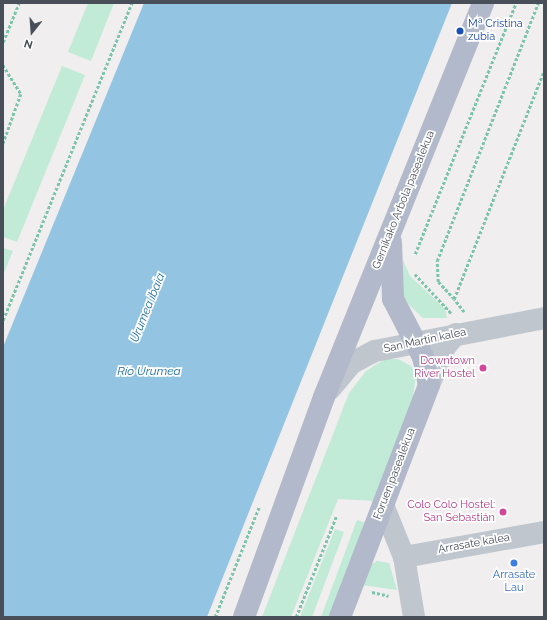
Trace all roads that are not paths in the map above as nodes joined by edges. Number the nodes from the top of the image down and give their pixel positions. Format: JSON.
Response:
{"nodes":[{"id":1,"x":483,"y":3,"type":"edge"},
{"id":2,"x":391,"y":231,"type":"junction"},
{"id":3,"x":544,"y":318,"type":"edge"},
{"id":4,"x":458,"y":323,"type":"junction"},
{"id":5,"x":414,"y":342,"type":"junction"},
{"id":6,"x":429,"y":385,"type":"junction"},
{"id":7,"x":324,"y":397,"type":"junction"},
{"id":8,"x":383,"y":505,"type":"junction"},
{"id":9,"x":544,"y":532,"type":"edge"},
{"id":10,"x":404,"y":557,"type":"junction"},
{"id":11,"x":244,"y":617,"type":"edge"},
{"id":12,"x":340,"y":617,"type":"edge"},
{"id":13,"x":414,"y":617,"type":"edge"}],
"edges":[{"from":1,"to":2,"type":"main road","name":"Gernikako Arbola pasealekua"},
{"from":2,"to":5,"type":"main road"},
{"from":2,"to":7,"type":"main road","name":"Gernikako Arbola pasealekua"},
{"from":3,"to":4,"type":"street","name":"San Martin kalea"},
{"from":4,"to":5,"type":"street","name":"San Martin kalea"},
{"from":4,"to":6,"type":"street","name":"Foruen pasealekua"},
{"from":5,"to":6,"type":"main road"},
{"from":5,"to":7,"type":"street","name":"San Martin kalea"},
{"from":6,"to":8,"type":"main road","name":"Foruen pasealekua"},
{"from":7,"to":11,"type":"main road"},
{"from":8,"to":10,"type":"street"},
{"from":8,"to":12,"type":"main road","name":"Foruen pasealekua"},
{"from":9,"to":10,"type":"street","name":"Arrasate kalea"},
{"from":10,"to":13,"type":"street"}]}
